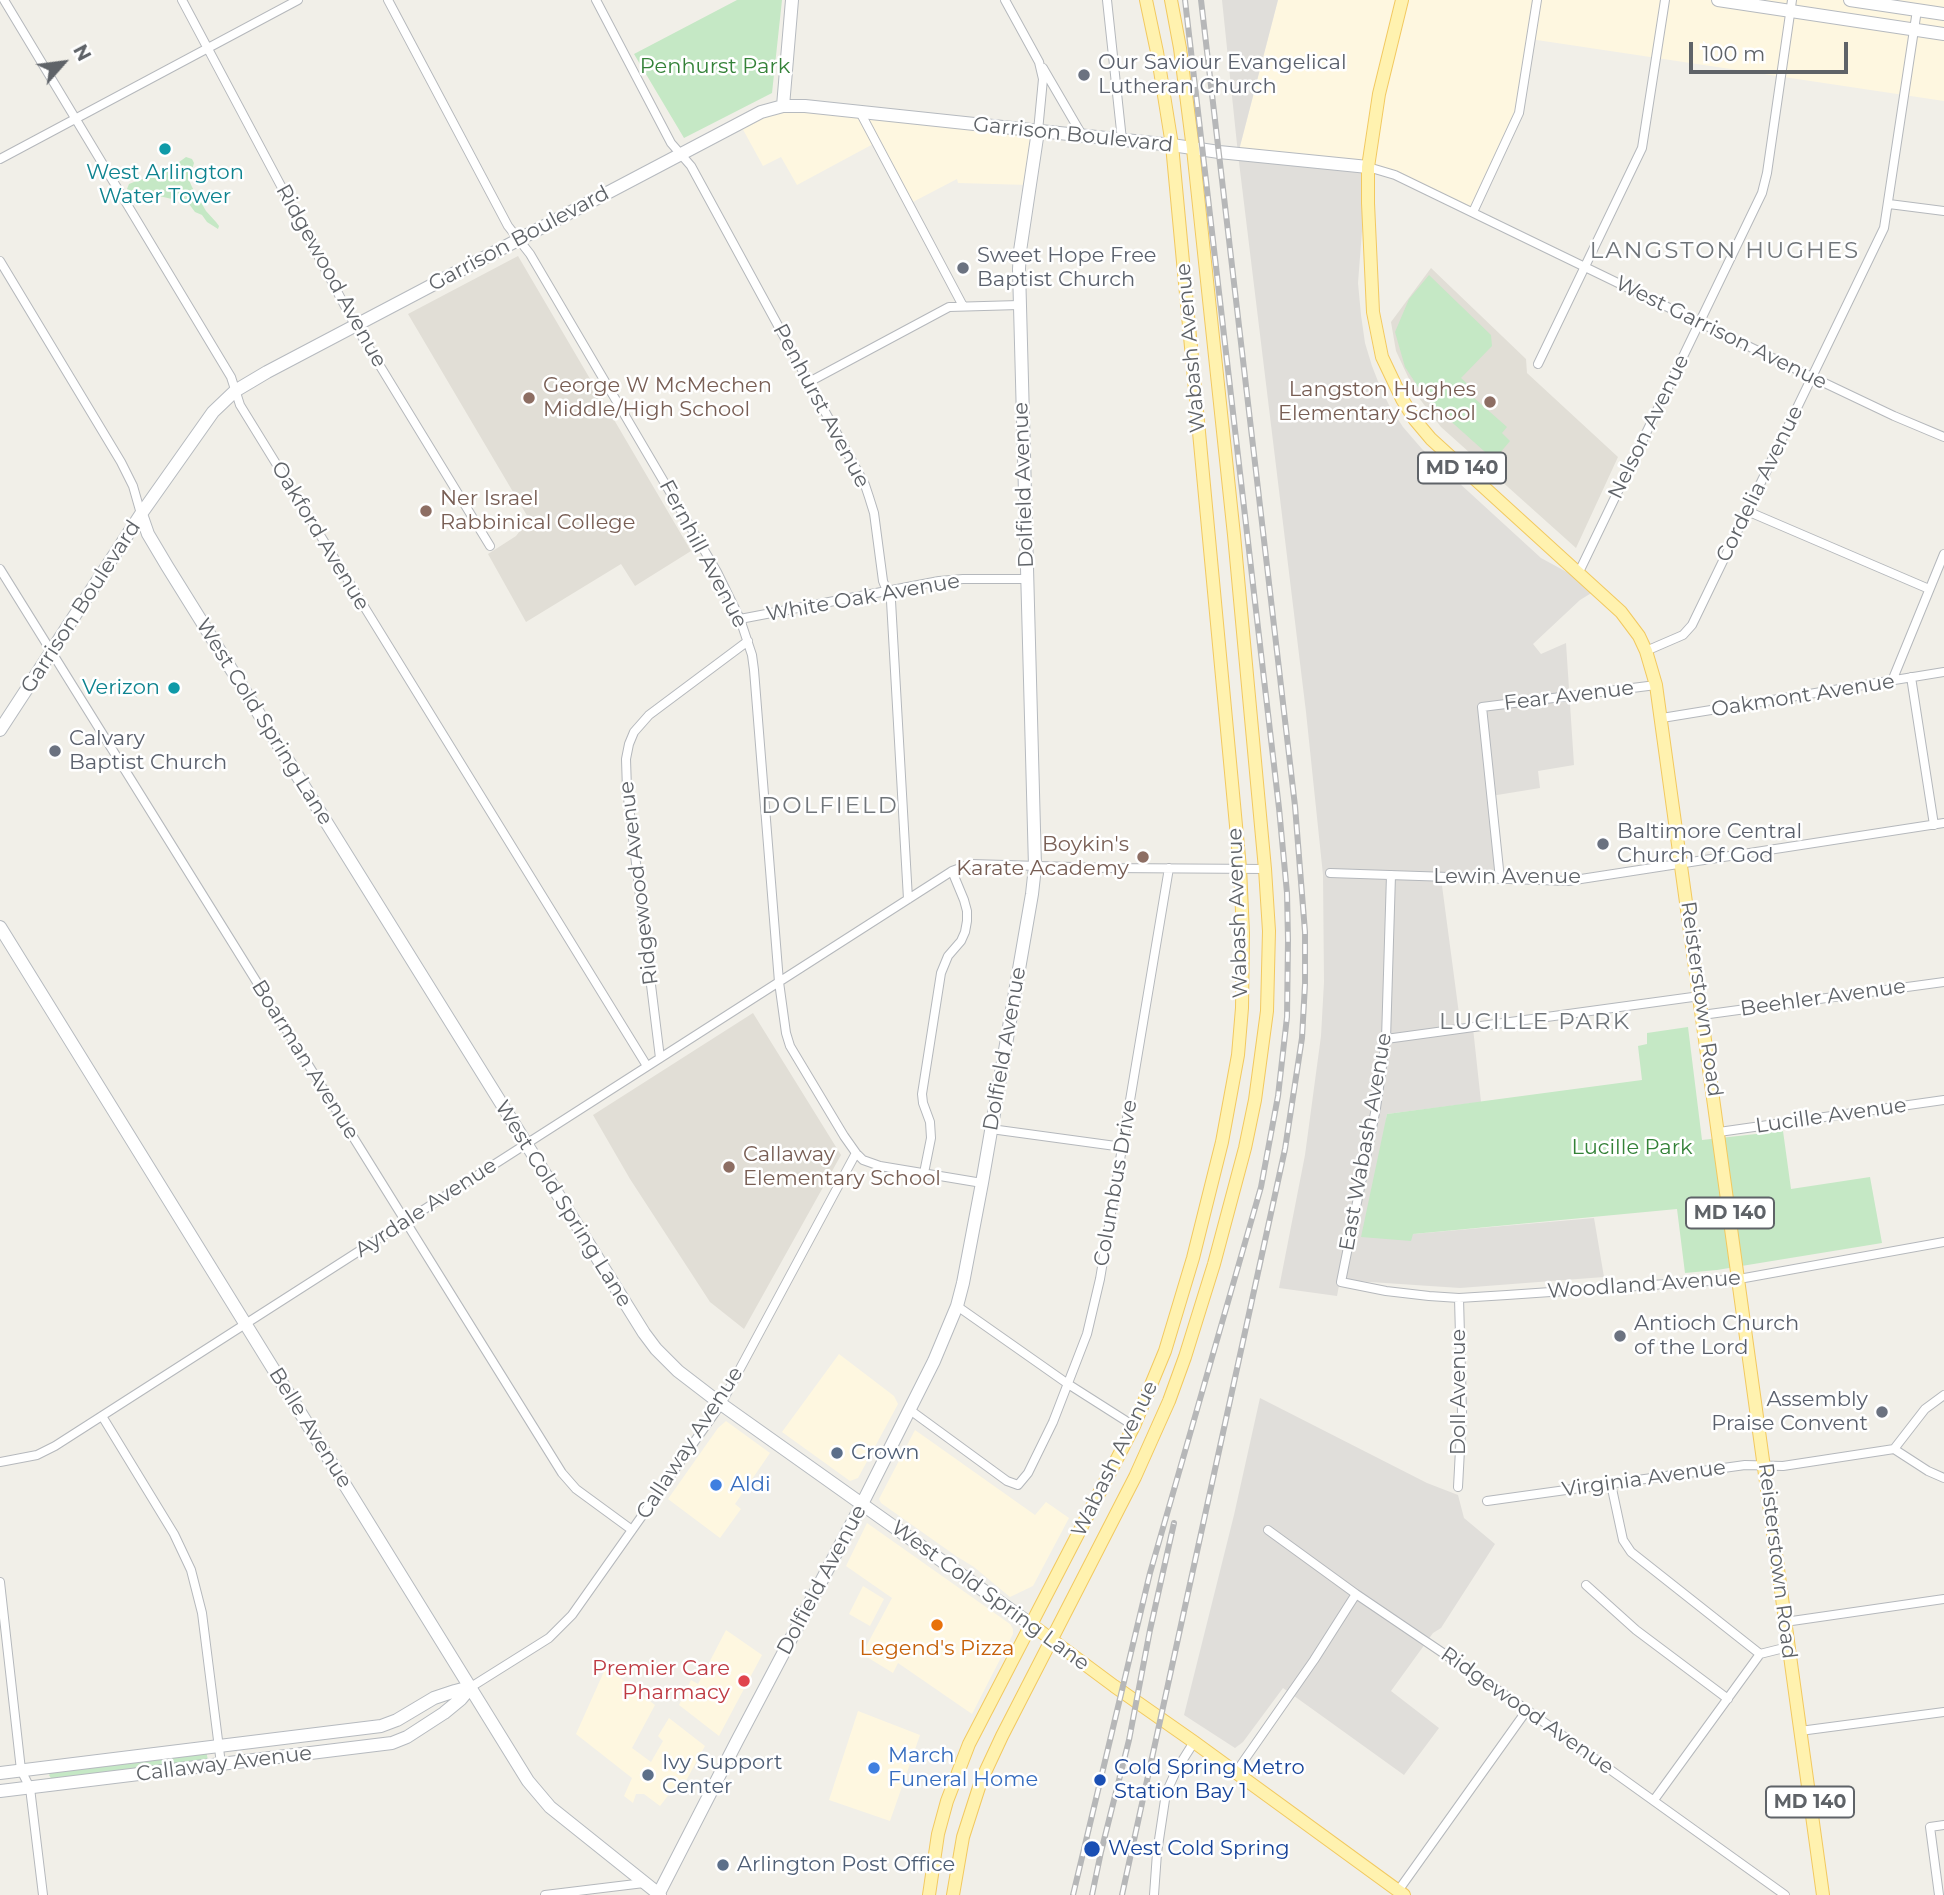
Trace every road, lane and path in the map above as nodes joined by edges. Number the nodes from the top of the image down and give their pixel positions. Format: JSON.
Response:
{"nodes":[{"id":1,"x":4,"y":0,"type":"edge"},
{"id":2,"x":182,"y":0,"type":"edge"},
{"id":3,"x":298,"y":0,"type":"edge"},
{"id":4,"x":388,"y":0,"type":"edge"},
{"id":5,"x":596,"y":0,"type":"edge"},
{"id":6,"x":792,"y":0,"type":"edge"},
{"id":7,"x":1005,"y":0,"type":"edge"},
{"id":8,"x":1107,"y":0,"type":"edge"},
{"id":9,"x":1146,"y":0,"type":"edge"},
{"id":10,"x":1171,"y":0,"type":"edge"},
{"id":11,"x":1402,"y":0,"type":"edge"},
{"id":12,"x":1537,"y":0,"type":"edge"},
{"id":13,"x":1665,"y":0,"type":"edge"},
{"id":14,"x":1718,"y":0,"type":"edge"},
{"id":15,"x":1850,"y":0,"type":"edge"},
{"id":16,"x":1791,"y":6,"type":"edge"},
{"id":17,"x":1917,"y":10,"type":"junction"},
{"id":18,"x":1944,"y":14,"type":"edge"},
{"id":19,"x":1914,"y":30,"type":"junction"},
{"id":20,"x":1944,"y":34,"type":"edge"},
{"id":21,"x":208,"y":48,"type":"junction"},
{"id":22,"x":1039,"y":62,"type":"junction"},
{"id":23,"x":783,"y":106,"type":"junction"},
{"id":24,"x":860,"y":112,"type":"junction"},
{"id":25,"x":76,"y":119,"type":"junction"},
{"id":26,"x":1038,"y":131,"type":"junction"},
{"id":27,"x":1082,"y":135,"type":"junction"},
{"id":28,"x":1122,"y":140,"type":"junction"},
{"id":29,"x":1172,"y":145,"type":"junction"},
{"id":30,"x":1193,"y":149,"type":"junction"},
{"id":31,"x":1219,"y":152,"type":"joint"},
{"id":32,"x":681,"y":154,"type":"junction"},
{"id":33,"x":0,"y":159,"type":"edge"},
{"id":34,"x":1368,"y":167,"type":"junction"},
{"id":35,"x":1889,"y":204,"type":"junction"},
{"id":36,"x":1944,"y":211,"type":"edge"},
{"id":37,"x":1472,"y":212,"type":"junction"},
{"id":38,"x":519,"y":240,"type":"junction"},
{"id":39,"x":0,"y":261,"type":"edge"},
{"id":40,"x":1585,"y":267,"type":"junction"},
{"id":41,"x":1019,"y":305,"type":"junction"},
{"id":42,"x":963,"y":306,"type":"junction"},
{"id":43,"x":1700,"y":322,"type":"junction"},
{"id":44,"x":355,"y":325,"type":"junction"},
{"id":45,"x":1538,"y":363,"type":"dead end"},
{"id":46,"x":1812,"y":377,"type":"junction"},
{"id":47,"x":808,"y":382,"type":"junction"},
{"id":48,"x":235,"y":391,"type":"junction"},
{"id":49,"x":1944,"y":437,"type":"edge"},
{"id":50,"x":1747,"y":511,"type":"junction"},
{"id":51,"x":141,"y":514,"type":"junction"},
{"id":52,"x":1234,"y":536,"type":"junction"},
{"id":53,"x":1209,"y":537,"type":"junction"},
{"id":54,"x":489,"y":546,"type":"dead end"},
{"id":55,"x":1944,"y":554,"type":"edge"},
{"id":56,"x":0,"y":569,"type":"edge"},
{"id":57,"x":1579,"y":572,"type":"junction"},
{"id":58,"x":1027,"y":579,"type":"junction"},
{"id":59,"x":1929,"y":589,"type":"junction"},
{"id":60,"x":887,"y":591,"type":"junction"},
{"id":61,"x":740,"y":619,"type":"junction"},
{"id":62,"x":748,"y":641,"type":"junction"},
{"id":63,"x":1646,"y":651,"type":"junction"},
{"id":64,"x":52,"y":652,"type":"junction"},
{"id":65,"x":1944,"y":672,"type":"edge"},
{"id":66,"x":1911,"y":677,"type":"junction"},
{"id":67,"x":1892,"y":681,"type":"junction"},
{"id":68,"x":1656,"y":685,"type":"junction"},
{"id":69,"x":649,"y":715,"type":"joint"},
{"id":70,"x":1662,"y":718,"type":"junction"},
{"id":71,"x":0,"y":730,"type":"edge"},
{"id":72,"x":1944,"y":823,"type":"edge"},
{"id":73,"x":1934,"y":825,"type":"junction"},
{"id":74,"x":1682,"y":864,"type":"junction"},
{"id":75,"x":1035,"y":867,"type":"junction"},
{"id":76,"x":1169,"y":868,"type":"junction"},
{"id":77,"x":1240,"y":868,"type":"junction"},
{"id":78,"x":1265,"y":869,"type":"junction"},
{"id":79,"x":952,"y":871,"type":"junction"},
{"id":80,"x":1330,"y":873,"type":"dead end"},
{"id":81,"x":1391,"y":875,"type":"junction"},
{"id":82,"x":1500,"y":879,"type":"junction"},
{"id":83,"x":908,"y":899,"type":"junction"},
{"id":84,"x":0,"y":927,"type":"edge"},
{"id":85,"x":779,"y":982,"type":"junction"},
{"id":86,"x":1944,"y":982,"type":"edge"},
{"id":87,"x":1700,"y":996,"type":"junction"},
{"id":88,"x":1702,"y":1015,"type":"junction"},
{"id":89,"x":1386,"y":1039,"type":"junction"},
{"id":90,"x":660,"y":1058,"type":"junction"},
{"id":91,"x":647,"y":1066,"type":"junction"},
{"id":92,"x":1944,"y":1100,"type":"edge"},
{"id":93,"x":991,"y":1129,"type":"junction"},
{"id":94,"x":1718,"y":1132,"type":"junction"},
{"id":95,"x":526,"y":1144,"type":"junction"},
{"id":96,"x":1123,"y":1147,"type":"junction"},
{"id":97,"x":856,"y":1153,"type":"junction"},
{"id":98,"x":924,"y":1173,"type":"junction"},
{"id":99,"x":982,"y":1183,"type":"junction"},
{"id":100,"x":405,"y":1222,"type":"junction"},
{"id":101,"x":1944,"y":1242,"type":"edge"},
{"id":102,"x":1739,"y":1279,"type":"junction"},
{"id":103,"x":1341,"y":1282,"type":"joint"},
{"id":104,"x":1459,"y":1298,"type":"junction"},
{"id":105,"x":957,"y":1306,"type":"junction"},
{"id":106,"x":245,"y":1324,"type":"junction"},
{"id":107,"x":1068,"y":1384,"type":"junction"},
{"id":108,"x":1944,"y":1395,"type":"edge"},
{"id":109,"x":721,"y":1404,"type":"junction"},
{"id":110,"x":910,"y":1410,"type":"junction"},
{"id":111,"x":102,"y":1416,"type":"junction"},
{"id":112,"x":1134,"y":1426,"type":"junction"},
{"id":113,"x":1894,"y":1449,"type":"junction"},
{"id":114,"x":0,"y":1462,"type":"edge"},
{"id":115,"x":1765,"y":1465,"type":"junction"},
{"id":116,"x":1944,"y":1478,"type":"edge"},
{"id":117,"x":1611,"y":1484,"type":"junction"},
{"id":118,"x":1458,"y":1487,"type":"dead end"},
{"id":119,"x":1486,"y":1501,"type":"dead end"},
{"id":120,"x":862,"y":1504,"type":"junction"},
{"id":121,"x":632,"y":1530,"type":"junction"},
{"id":122,"x":1268,"y":1530,"type":"dead end"},
{"id":123,"x":0,"y":1582,"type":"edge"},
{"id":124,"x":1586,"y":1586,"type":"dead end"},
{"id":125,"x":1356,"y":1594,"type":"junction"},
{"id":126,"x":1944,"y":1599,"type":"edge"},
{"id":127,"x":1784,"y":1622,"type":"junction"},
{"id":128,"x":1032,"y":1625,"type":"junction"},
{"id":129,"x":1051,"y":1639,"type":"junction"},
{"id":130,"x":1788,"y":1647,"type":"junction"},
{"id":131,"x":1760,"y":1654,"type":"junction"},
{"id":132,"x":471,"y":1687,"type":"junction"},
{"id":133,"x":1728,"y":1699,"type":"junction"},
{"id":134,"x":1527,"y":1710,"type":"junction"},
{"id":135,"x":1944,"y":1712,"type":"edge"},
{"id":136,"x":381,"y":1726,"type":"junction"},
{"id":137,"x":1800,"y":1731,"type":"junction"},
{"id":138,"x":1194,"y":1742,"type":"junction"},
{"id":139,"x":392,"y":1743,"type":"junction"},
{"id":140,"x":218,"y":1745,"type":"junction"},
{"id":141,"x":221,"y":1764,"type":"junction"},
{"id":142,"x":21,"y":1770,"type":"junction"},
{"id":143,"x":1236,"y":1772,"type":"junction"},
{"id":144,"x":0,"y":1773,"type":"edge"},
{"id":145,"x":30,"y":1788,"type":"junction"},
{"id":146,"x":0,"y":1791,"type":"edge"},
{"id":147,"x":1654,"y":1801,"type":"junction"},
{"id":148,"x":1944,"y":1825,"type":"edge"},
{"id":149,"x":644,"y":1883,"type":"junction"},
{"id":150,"x":1401,"y":1893,"type":"edge"},
{"id":151,"x":1782,"y":1894,"type":"edge"},
{"id":152,"x":43,"y":1895,"type":"edge"},
{"id":153,"x":545,"y":1895,"type":"edge"},
{"id":154,"x":659,"y":1895,"type":"edge"},
{"id":155,"x":929,"y":1895,"type":"edge"},
{"id":156,"x":953,"y":1895,"type":"edge"},
{"id":157,"x":1154,"y":1895,"type":"edge"},
{"id":158,"x":1823,"y":1895,"type":"edge"},
{"id":159,"x":1939,"y":1895,"type":"edge"}],
"edges":[{"from":1,"to":25,"type":"street","name":"Oakford Avenue"},
{"from":2,"to":21,"type":"street","name":"Ridgewood Avenue"},
{"from":3,"to":21,"type":"street"},
{"from":4,"to":38,"type":"street","name":"Fernhill Avenue"},
{"from":5,"to":32,"type":"street","name":"Penhurst Avenue"},
{"from":6,"to":23,"type":"street"},
{"from":7,"to":22,"type":"street"},
{"from":8,"to":28,"type":"street"},
{"from":9,"to":29,"type":"main road","name":"Wabash Avenue"},
{"from":10,"to":30,"type":"main road","name":"Wabash Avenue"},
{"from":11,"to":34,"type":"main road","name":"Reisterstown Road","number":"MD 140"},
{"from":12,"to":37,"type":"street"},
{"from":13,"to":40,"type":"street"},
{"from":14,"to":16,"type":"street"},
{"from":15,"to":17,"type":"street"},
{"from":16,"to":19,"type":"street"},
{"from":16,"to":43,"type":"street","name":"Nelson Avenue"},
{"from":17,"to":18,"type":"street"},
{"from":17,"to":19,"type":"street","name":"Cordelia Avenue"},
{"from":19,"to":20,"type":"street"},
{"from":19,"to":35,"type":"street","name":"Cordelia Avenue"},
{"from":21,"to":25,"type":"street"},
{"from":21,"to":44,"type":"street","name":"Ridgewood Avenue"},
{"from":22,"to":26,"type":"street"},
{"from":22,"to":27,"type":"street"},
{"from":23,"to":24,"type":"street","name":"Garrison Boulevard"},
{"from":23,"to":32,"type":"street","name":"Garrison Boulevard"},
{"from":24,"to":26,"type":"street","name":"Garrison Boulevard"},
{"from":24,"to":42,"type":"street"},
{"from":25,"to":33,"type":"street"},
{"from":25,"to":48,"type":"street","name":"Oakford Avenue"},
{"from":26,"to":27,"type":"street","name":"Garrison Boulevard"},
{"from":26,"to":41,"type":"street","name":"Dolfield Avenue"},
{"from":27,"to":28,"type":"street","name":"Garrison Boulevard"},
{"from":28,"to":29,"type":"street","name":"Garrison Boulevard"},
{"from":29,"to":30,"type":"street","name":"Garrison Boulevard"},
{"from":29,"to":53,"type":"main road","name":"Wabash Avenue"},
{"from":30,"to":31,"type":"street","name":"Garrison Boulevard"},
{"from":30,"to":52,"type":"main road","name":"Wabash Avenue"},
{"from":31,"to":34,"type":"street","name":"West Garrison Avenue"},
{"from":32,"to":38,"type":"street","name":"Garrison Boulevard"},
{"from":32,"to":47,"type":"street","name":"Penhurst Avenue"},
{"from":34,"to":37,"type":"street","name":"West Garrison Avenue"},
{"from":34,"to":57,"type":"main road","name":"Reisterstown Road","number":"MD 140"},
{"from":35,"to":36,"type":"street"},
{"from":35,"to":46,"type":"street","name":"Cordelia Avenue"},
{"from":37,"to":40,"type":"street","name":"West Garrison Avenue"},
{"from":38,"to":44,"type":"street","name":"Garrison Boulevard"},
{"from":38,"to":61,"type":"street","name":"Fernhill Avenue"},
{"from":39,"to":51,"type":"street","name":"West Cold Spring Lane"},
{"from":40,"to":43,"type":"street","name":"West Garrison Avenue"},
{"from":40,"to":45,"type":"street"},
{"from":41,"to":42,"type":"street"},
{"from":41,"to":58,"type":"street","name":"Dolfield Avenue"},
{"from":42,"to":47,"type":"street"},
{"from":43,"to":46,"type":"street","name":"West Garrison Avenue"},
{"from":43,"to":57,"type":"street","name":"Nelson Avenue"},
{"from":44,"to":48,"type":"street","name":"Garrison Boulevard"},
{"from":44,"to":54,"type":"street","name":"Ridgewood Avenue"},
{"from":46,"to":49,"type":"street","name":"West Garrison Avenue"},
{"from":46,"to":50,"type":"street","name":"Cordelia Avenue"},
{"from":47,"to":60,"type":"street","name":"Penhurst Avenue"},
{"from":48,"to":51,"type":"street","name":"Garrison Boulevard"},
{"from":48,"to":91,"type":"street","name":"Oakford Avenue"},
{"from":50,"to":59,"type":"street"},
{"from":50,"to":63,"type":"street","name":"Cordelia Avenue"},
{"from":51,"to":64,"type":"street","name":"Garrison Boulevard"},
{"from":51,"to":95,"type":"street","name":"West Cold Spring Lane"},
{"from":52,"to":53,"type":"main road"},
{"from":52,"to":78,"type":"main road","name":"Wabash Avenue"},
{"from":53,"to":77,"type":"main road","name":"Wabash Avenue"},
{"from":55,"to":59,"type":"street"},
{"from":56,"to":64,"type":"street","name":"Boarman Avenue"},
{"from":57,"to":63,"type":"main road","name":"Reisterstown Road","number":"MD 140"},
{"from":58,"to":60,"type":"street","name":"White Oak Avenue"},
{"from":58,"to":75,"type":"street","name":"Dolfield Avenue"},
{"from":59,"to":67,"type":"street"},
{"from":60,"to":61,"type":"street","name":"White Oak Avenue"},
{"from":60,"to":83,"type":"street","name":"Penhurst Avenue"},
{"from":61,"to":62,"type":"street","name":"Fernhill Avenue"},
{"from":62,"to":69,"type":"street","name":"White Oak Avenue"},
{"from":62,"to":85,"type":"street","name":"Fernhill Avenue"},
{"from":63,"to":68,"type":"main road","name":"Reisterstown Road","number":"MD 140"},
{"from":64,"to":71,"type":"street","name":"Garrison Boulevard"},
{"from":64,"to":100,"type":"street","name":"Boarman Avenue"},
{"from":65,"to":66,"type":"street","name":"Oakmont Avenue"},
{"from":66,"to":67,"type":"street","name":"Oakmont Avenue"},
{"from":66,"to":73,"type":"street"},
{"from":67,"to":70,"type":"street","name":"Oakmont Avenue"},
{"from":68,"to":70,"type":"main road","name":"Reisterstown Road","number":"MD 140"},
{"from":68,"to":82,"type":"street","name":"Fear Avenue"},
{"from":69,"to":90,"type":"street","name":"Ridgewood Avenue"},
{"from":70,"to":74,"type":"main road","name":"Reisterstown Road","number":"MD 140"},
{"from":72,"to":73,"type":"street","name":"Lewin Avenue"},
{"from":73,"to":74,"type":"street","name":"Lewin Avenue"},
{"from":74,"to":82,"type":"street","name":"Lewin Avenue"},
{"from":74,"to":87,"type":"main road","name":"Reisterstown Road","number":"MD 140"},
{"from":75,"to":76,"type":"street"},
{"from":75,"to":79,"type":"street","name":"Ayrdale Avenue"},
{"from":75,"to":93,"type":"street","name":"Dolfield Avenue"},
{"from":76,"to":77,"type":"street"},
{"from":76,"to":96,"type":"street","name":"Columbus Drive"},
{"from":77,"to":78,"type":"street"},
{"from":77,"to":112,"type":"main road","name":"Wabash Avenue"},
{"from":78,"to":129,"type":"main road","name":"Wabash Avenue"},
{"from":79,"to":83,"type":"street","name":"Ayrdale Avenue"},
{"from":79,"to":98,"type":"street"},
{"from":80,"to":81,"type":"street","name":"Lewin Avenue"},
{"from":81,"to":82,"type":"street","name":"Lewin Avenue"},
{"from":81,"to":89,"type":"street","name":"East Wabash Avenue"},
{"from":83,"to":85,"type":"street","name":"Ayrdale Avenue"},
{"from":84,"to":106,"type":"street","name":"Belle Avenue"},
{"from":85,"to":90,"type":"street","name":"Ayrdale Avenue"},
{"from":85,"to":97,"type":"street","name":"Fernhill Avenue"},
{"from":86,"to":88,"type":"street","name":"Beehler Avenue"},
{"from":87,"to":88,"type":"main road","name":"Reisterstown Road","number":"MD 140"},
{"from":87,"to":89,"type":"street"},
{"from":88,"to":94,"type":"main road","name":"Reisterstown Road","number":"MD 140"},
{"from":89,"to":103,"type":"street","name":"East Wabash Avenue"},
{"from":90,"to":91,"type":"street","name":"Ayrdale Avenue"},
{"from":91,"to":95,"type":"street","name":"Ayrdale Avenue"},
{"from":92,"to":94,"type":"street","name":"Lucille Avenue"},
{"from":93,"to":96,"type":"street"},
{"from":93,"to":99,"type":"street","name":"Dolfield Avenue"},
{"from":94,"to":102,"type":"main road","name":"Reisterstown Road","number":"MD 140"},
{"from":95,"to":100,"type":"street","name":"Ayrdale Avenue"},
{"from":95,"to":109,"type":"street","name":"West Cold Spring Lane"},
{"from":96,"to":107,"type":"street","name":"Columbus Drive"},
{"from":97,"to":98,"type":"street"},
{"from":97,"to":109,"type":"street","name":"Callaway Avenue"},
{"from":98,"to":99,"type":"street"},
{"from":99,"to":105,"type":"street","name":"Dolfield Avenue"},
{"from":100,"to":106,"type":"street","name":"Ayrdale Avenue"},
{"from":100,"to":121,"type":"street","name":"Boarman Avenue"},
{"from":101,"to":102,"type":"street","name":"Woodland Avenue"},
{"from":102,"to":104,"type":"street","name":"Woodland Avenue"},
{"from":102,"to":115,"type":"main road","name":"Reisterstown Road","number":"MD 140"},
{"from":103,"to":104,"type":"street","name":"Woodland Avenue"},
{"from":104,"to":118,"type":"street","name":"Doll Avenue"},
{"from":105,"to":107,"type":"street"},
{"from":105,"to":110,"type":"street","name":"Dolfield Avenue"},
{"from":106,"to":111,"type":"street","name":"Ayrdale Avenue"},
{"from":106,"to":132,"type":"street","name":"Belle Avenue"},
{"from":107,"to":110,"type":"street","name":"Columbus Drive"},
{"from":107,"to":112,"type":"street"},
{"from":108,"to":113,"type":"street"},
{"from":109,"to":120,"type":"street","name":"West Cold Spring Lane"},
{"from":109,"to":121,"type":"street","name":"Callaway Avenue"},
{"from":110,"to":120,"type":"street","name":"Dolfield Avenue"},
{"from":111,"to":114,"type":"street","name":"Ayrdale Avenue"},
{"from":111,"to":140,"type":"street"},
{"from":112,"to":128,"type":"main road","name":"Wabash Avenue"},
{"from":113,"to":115,"type":"street","name":"Virginia Avenue"},
{"from":113,"to":116,"type":"street"},
{"from":115,"to":117,"type":"street","name":"Virginia Avenue"},
{"from":115,"to":127,"type":"main road","name":"Reisterstown Road","number":"MD 140"},
{"from":117,"to":119,"type":"street","name":"Virginia Avenue"},
{"from":117,"to":131,"type":"street"},
{"from":120,"to":128,"type":"street","name":"West Cold Spring Lane"},
{"from":120,"to":154,"type":"street","name":"Dolfield Avenue"},
{"from":121,"to":132,"type":"street","name":"Callaway Avenue"},
{"from":122,"to":125,"type":"street","name":"Ridgewood Avenue"},
{"from":123,"to":142,"type":"street"},
{"from":124,"to":133,"type":"street"},
{"from":125,"to":134,"type":"street","name":"Ridgewood Avenue"},
{"from":125,"to":143,"type":"street"},
{"from":126,"to":127,"type":"street"},
{"from":127,"to":130,"type":"main road","name":"Reisterstown Road","number":"MD 140"},
{"from":128,"to":129,"type":"main road","name":"West Cold Spring Lane"},
{"from":128,"to":155,"type":"main road","name":"Wabash Avenue"},
{"from":129,"to":138,"type":"main road","name":"West Cold Spring Lane"},
{"from":129,"to":156,"type":"main road","name":"Wabash Avenue"},
{"from":130,"to":131,"type":"street"},
{"from":130,"to":137,"type":"main road","name":"Reisterstown Road","number":"MD 140"},
{"from":131,"to":133,"type":"street"},
{"from":132,"to":136,"type":"street","name":"Callaway Avenue"},
{"from":132,"to":139,"type":"street","name":"Callaway Avenue"},
{"from":132,"to":149,"type":"street","name":"Belle Avenue"},
{"from":133,"to":147,"type":"street"},
{"from":134,"to":147,"type":"street","name":"Ridgewood Avenue"},
{"from":134,"to":150,"type":"street"},
{"from":135,"to":137,"type":"street"},
{"from":136,"to":139,"type":"street"},
{"from":136,"to":140,"type":"street","name":"Callaway Avenue"},
{"from":137,"to":158,"type":"main road","name":"Reisterstown Road","number":"MD 140"},
{"from":138,"to":143,"type":"main road","name":"West Cold Spring Lane"},
{"from":138,"to":157,"type":"street"},
{"from":139,"to":141,"type":"street","name":"Callaway Avenue"},
{"from":140,"to":141,"type":"street"},
{"from":140,"to":142,"type":"street","name":"Callaway Avenue"},
{"from":141,"to":145,"type":"street","name":"Callaway Avenue"},
{"from":142,"to":144,"type":"street","name":"Callaway Avenue"},
{"from":142,"to":145,"type":"street"},
{"from":143,"to":150,"type":"main road","name":"West Cold Spring Lane"},
{"from":145,"to":146,"type":"street","name":"Callaway Avenue"},
{"from":145,"to":152,"type":"street"},
{"from":147,"to":151,"type":"street","name":"Ridgewood Avenue"},
{"from":148,"to":159,"type":"street"},
{"from":149,"to":153,"type":"street"},
{"from":149,"to":154,"type":"street","name":"Belle Avenue"}]}
